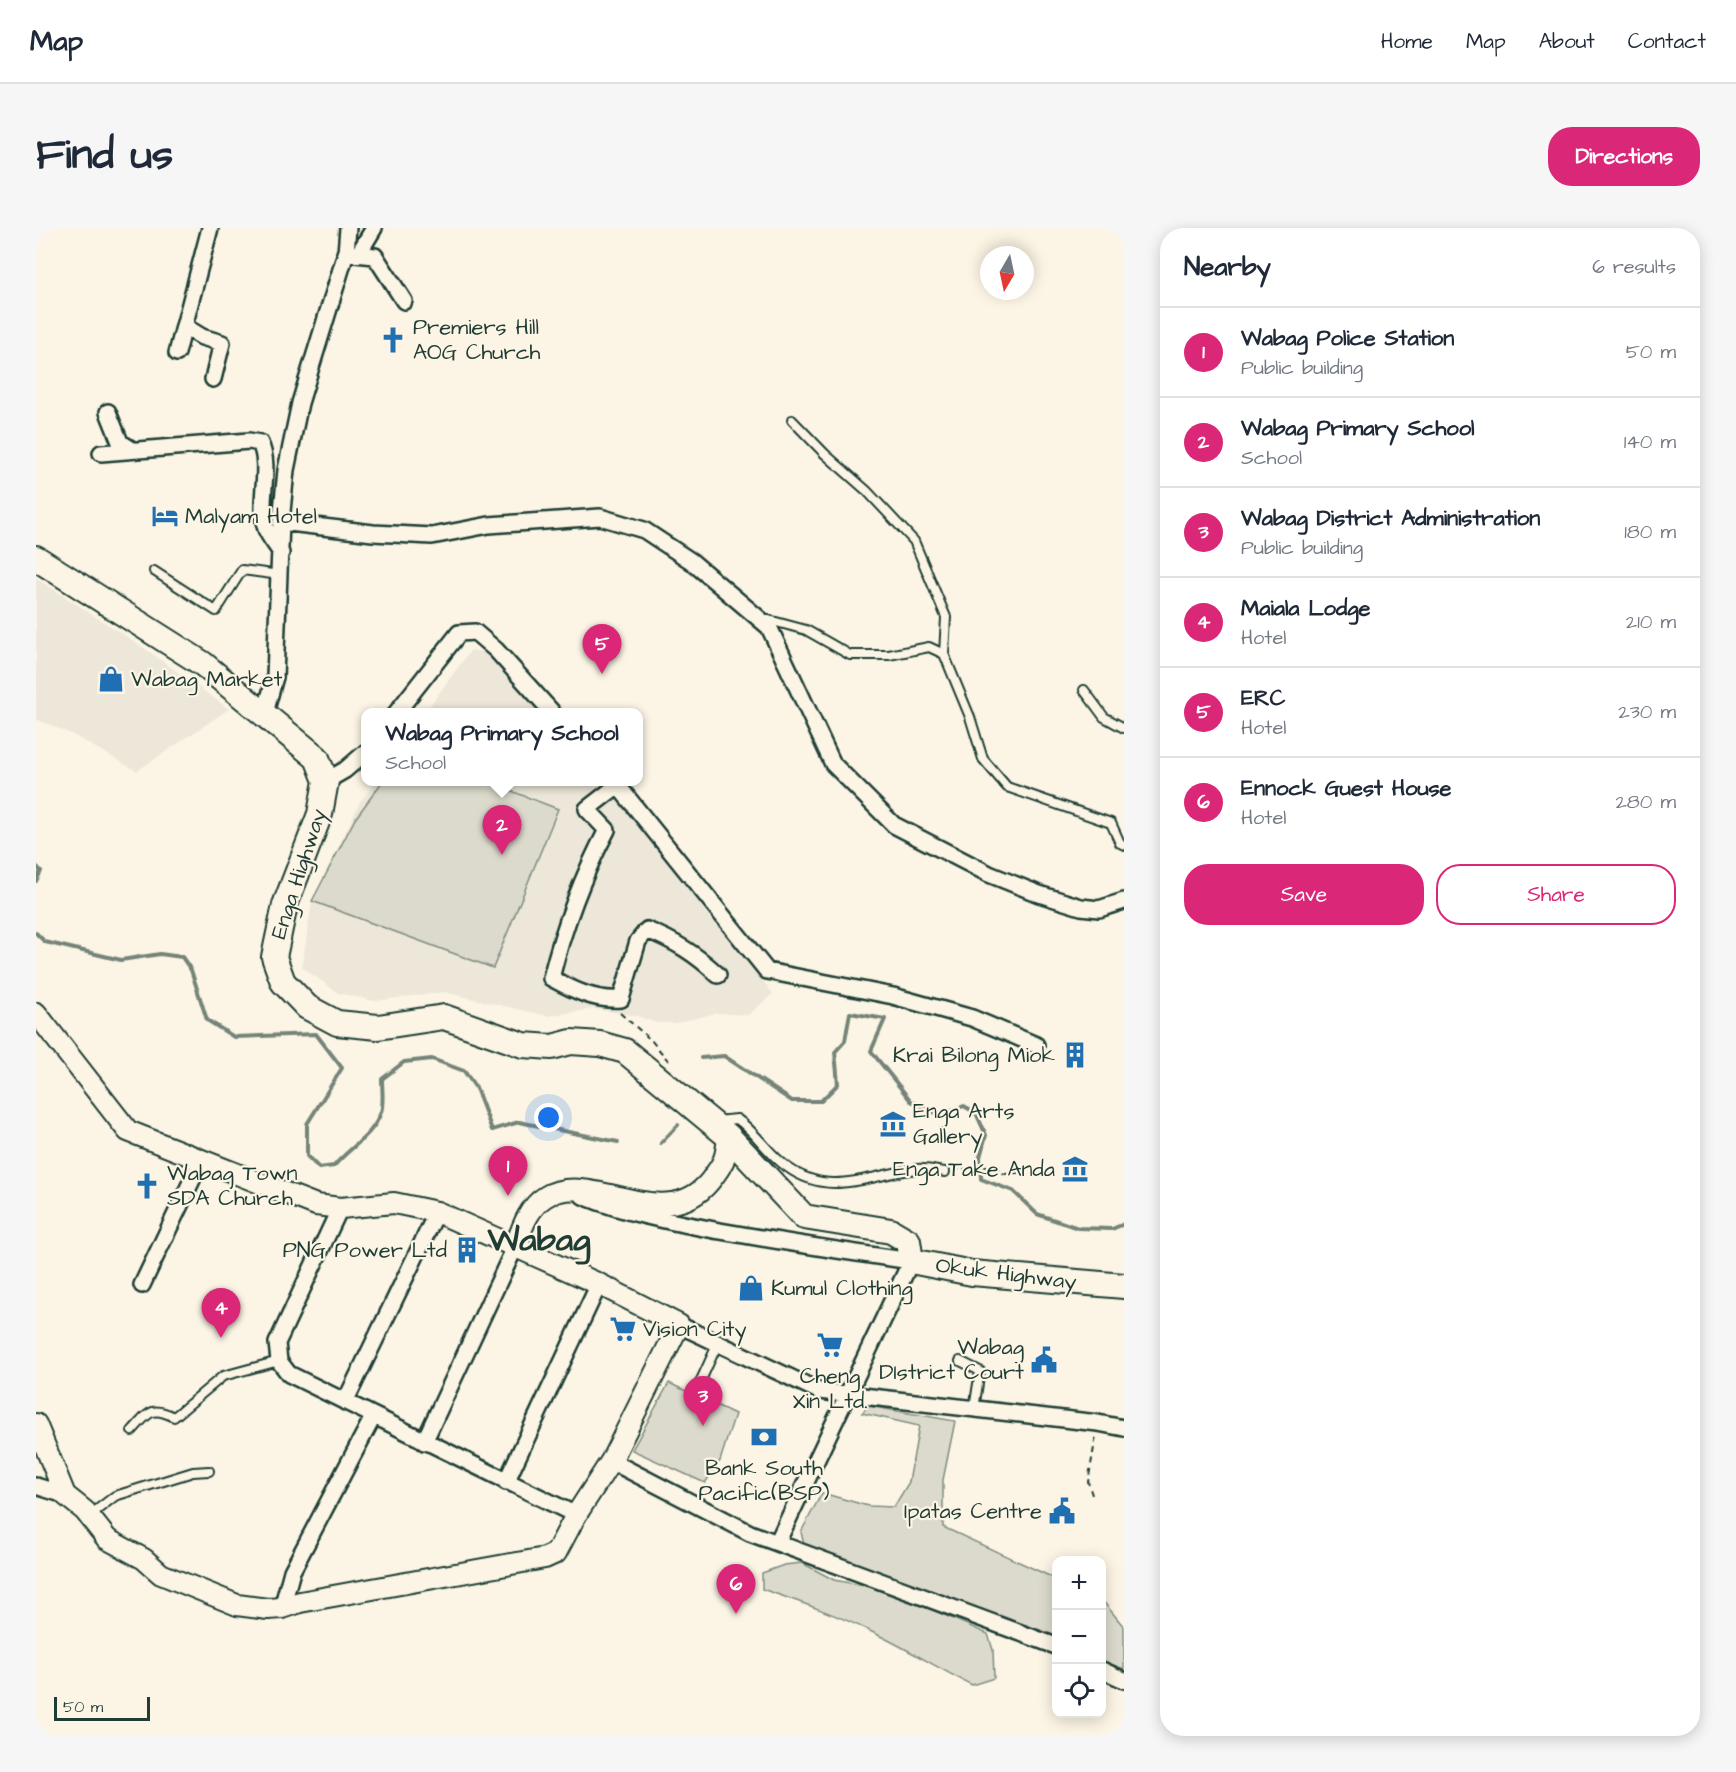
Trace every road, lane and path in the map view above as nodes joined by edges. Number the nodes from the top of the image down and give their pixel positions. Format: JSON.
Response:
{"nodes":[{"id":1,"x":210,"y":228,"type":"edge"},
{"id":2,"x":348,"y":228,"type":"edge"},
{"id":3,"x":374,"y":228,"type":"edge"},
{"id":4,"x":352,"y":253,"type":"junction"},
{"id":5,"x":404,"y":302,"type":"dead end"},
{"id":6,"x":184,"y":326,"type":"junction"},
{"id":7,"x":177,"y":353,"type":"dead end"},
{"id":8,"x":213,"y":379,"type":"dead end"},
{"id":9,"x":108,"y":412,"type":"dead end"},
{"id":10,"x":792,"y":420,"type":"dead end"},
{"id":11,"x":131,"y":449,"type":"junction"},
{"id":12,"x":101,"y":453,"type":"dead end"},
{"id":13,"x":281,"y":522,"type":"junction"},
{"id":14,"x":281,"y":553,"type":"junction"},
{"id":15,"x":36,"y":558,"type":"edge"},
{"id":16,"x":153,"y":571,"type":"dead end"},
{"id":17,"x":280,"y":575,"type":"junction"},
{"id":18,"x":758,"y":617,"type":"junction"},
{"id":19,"x":944,"y":654,"type":"junction"},
{"id":20,"x":1084,"y":690,"type":"dead end"},
{"id":21,"x":400,"y":708,"type":"edge"},
{"id":22,"x":548,"y":708,"type":"edge"},
{"id":23,"x":265,"y":713,"type":"junction"},
{"id":24,"x":1124,"y":728,"type":"edge"},
{"id":25,"x":361,"y":757,"type":"edge"},
{"id":26,"x":326,"y":781,"type":"junction"},
{"id":27,"x":613,"y":786,"type":"edge"},
{"id":28,"x":618,"y":786,"type":"edge"},
{"id":29,"x":1124,"y":845,"type":"edge"},
{"id":30,"x":1124,"y":901,"type":"edge"},
{"id":31,"x":718,"y":975,"type":"dead end"},
{"id":32,"x":605,"y":1000,"type":"junction"},
{"id":33,"x":36,"y":1013,"type":"edge"},
{"id":34,"x":1036,"y":1045,"type":"dead end"},
{"id":35,"x":662,"y":1082,"type":"junction"},
{"id":36,"x":719,"y":1129,"type":"junction"},
{"id":37,"x":201,"y":1161,"type":"junction"},
{"id":38,"x":945,"y":1172,"type":"joint"},
{"id":39,"x":1027,"y":1172,"type":"dead end"},
{"id":40,"x":568,"y":1190,"type":"junction"},
{"id":41,"x":340,"y":1208,"type":"junction"},
{"id":42,"x":437,"y":1212,"type":"junction"},
{"id":43,"x":515,"y":1247,"type":"junction"},
{"id":44,"x":911,"y":1261,"type":"junction"},
{"id":45,"x":599,"y":1284,"type":"junction"},
{"id":46,"x":142,"y":1285,"type":"dead end"},
{"id":47,"x":1124,"y":1286,"type":"edge"},
{"id":48,"x":679,"y":1324,"type":"junction"},
{"id":49,"x":718,"y":1343,"type":"junction"},
{"id":50,"x":279,"y":1361,"type":"junction"},
{"id":51,"x":960,"y":1361,"type":"dead end"},
{"id":52,"x":696,"y":1391,"type":"dead end"},
{"id":53,"x":850,"y":1394,"type":"junction"},
{"id":54,"x":345,"y":1402,"type":"junction"},
{"id":55,"x":974,"y":1409,"type":"junction"},
{"id":56,"x":374,"y":1417,"type":"junction"},
{"id":57,"x":36,"y":1424,"type":"edge"},
{"id":58,"x":1124,"y":1428,"type":"edge"},
{"id":59,"x":132,"y":1431,"type":"dead end"},
{"id":60,"x":1096,"y":1436,"type":"dead end"},
{"id":61,"x":424,"y":1442,"type":"junction"},
{"id":62,"x":611,"y":1461,"type":"junction"},
{"id":63,"x":209,"y":1471,"type":"dead end"},
{"id":64,"x":506,"y":1482,"type":"junction"},
{"id":65,"x":36,"y":1486,"type":"edge"},
{"id":66,"x":65,"y":1495,"type":"junction"},
{"id":67,"x":1092,"y":1495,"type":"dead end"},
{"id":68,"x":576,"y":1515,"type":"junction"},
{"id":69,"x":89,"y":1516,"type":"junction"},
{"id":70,"x":777,"y":1543,"type":"junction"},
{"id":71,"x":282,"y":1608,"type":"junction"},
{"id":72,"x":1052,"y":1645,"type":"edge"},
{"id":73,"x":1106,"y":1672,"type":"edge"},
{"id":74,"x":1124,"y":1680,"type":"edge"}],
"edges":[{"from":1,"to":6,"type":"street"},
{"from":2,"to":4,"type":"street"},
{"from":3,"to":4,"type":"street"},
{"from":4,"to":5,"type":"street"},
{"from":4,"to":13,"type":"street"},
{"from":6,"to":7,"type":"street"},
{"from":6,"to":8,"type":"street"},
{"from":9,"to":11,"type":"street"},
{"from":10,"to":19,"type":"lane"},
{"from":11,"to":12,"type":"street"},
{"from":11,"to":14,"type":"street"},
{"from":13,"to":14,"type":"street"},
{"from":13,"to":18,"type":"street"},
{"from":14,"to":17,"type":"street"},
{"from":15,"to":23,"type":"main road","name":"Enga Highway"},
{"from":16,"to":17,"type":"lane"},
{"from":17,"to":23,"type":"street"},
{"from":18,"to":19,"type":"lane"},
{"from":18,"to":30,"type":"street"},
{"from":19,"to":29,"type":"lane"},
{"from":20,"to":24,"type":"lane"},
{"from":21,"to":22,"type":"street"},
{"from":23,"to":26,"type":"main road","name":"Enga Highway"},
{"from":25,"to":26,"type":"street"},
{"from":26,"to":35,"type":"main road","name":"Enga Highway"},
{"from":27,"to":32,"type":"street"},
{"from":28,"to":34,"type":"street"},
{"from":31,"to":32,"type":"street"},
{"from":32,"to":35,"type":"path"},
{"from":33,"to":37,"type":"street"},
{"from":35,"to":36,"type":"main road","name":"Enga Highway"},
{"from":36,"to":38,"type":"lane"},
{"from":36,"to":40,"type":"street"},
{"from":36,"to":44,"type":"main road","name":"Okuk Highway"},
{"from":37,"to":41,"type":"street"},
{"from":37,"to":46,"type":"street"},
{"from":38,"to":39,"type":"path"},
{"from":40,"to":43,"type":"street"},
{"from":40,"to":44,"type":"street"},
{"from":41,"to":42,"type":"street"},
{"from":41,"to":50,"type":"street"},
{"from":42,"to":43,"type":"street"},
{"from":42,"to":54,"type":"street"},
{"from":43,"to":45,"type":"street"},
{"from":43,"to":61,"type":"street"},
{"from":44,"to":47,"type":"main road","name":"Okuk Highway"},
{"from":44,"to":53,"type":"street"},
{"from":45,"to":48,"type":"street"},
{"from":45,"to":64,"type":"street"},
{"from":48,"to":49,"type":"street"},
{"from":48,"to":62,"type":"street"},
{"from":49,"to":52,"type":"lane"},
{"from":49,"to":53,"type":"street"},
{"from":50,"to":54,"type":"street"},
{"from":50,"to":59,"type":"lane"},
{"from":51,"to":55,"type":"lane"},
{"from":53,"to":55,"type":"street"},
{"from":53,"to":70,"type":"street"},
{"from":54,"to":56,"type":"street"},
{"from":55,"to":58,"type":"street"},
{"from":56,"to":61,"type":"street"},
{"from":56,"to":71,"type":"street"},
{"from":57,"to":66,"type":"street"},
{"from":60,"to":67,"type":"path"},
{"from":61,"to":64,"type":"street"},
{"from":62,"to":68,"type":"street"},
{"from":62,"to":70,"type":"street"},
{"from":63,"to":69,"type":"lane"},
{"from":64,"to":68,"type":"street"},
{"from":65,"to":66,"type":"street"},
{"from":66,"to":69,"type":"street"},
{"from":68,"to":71,"type":"street"},
{"from":69,"to":71,"type":"street"},
{"from":70,"to":72,"type":"street"},
{"from":73,"to":74,"type":"street"}]}
